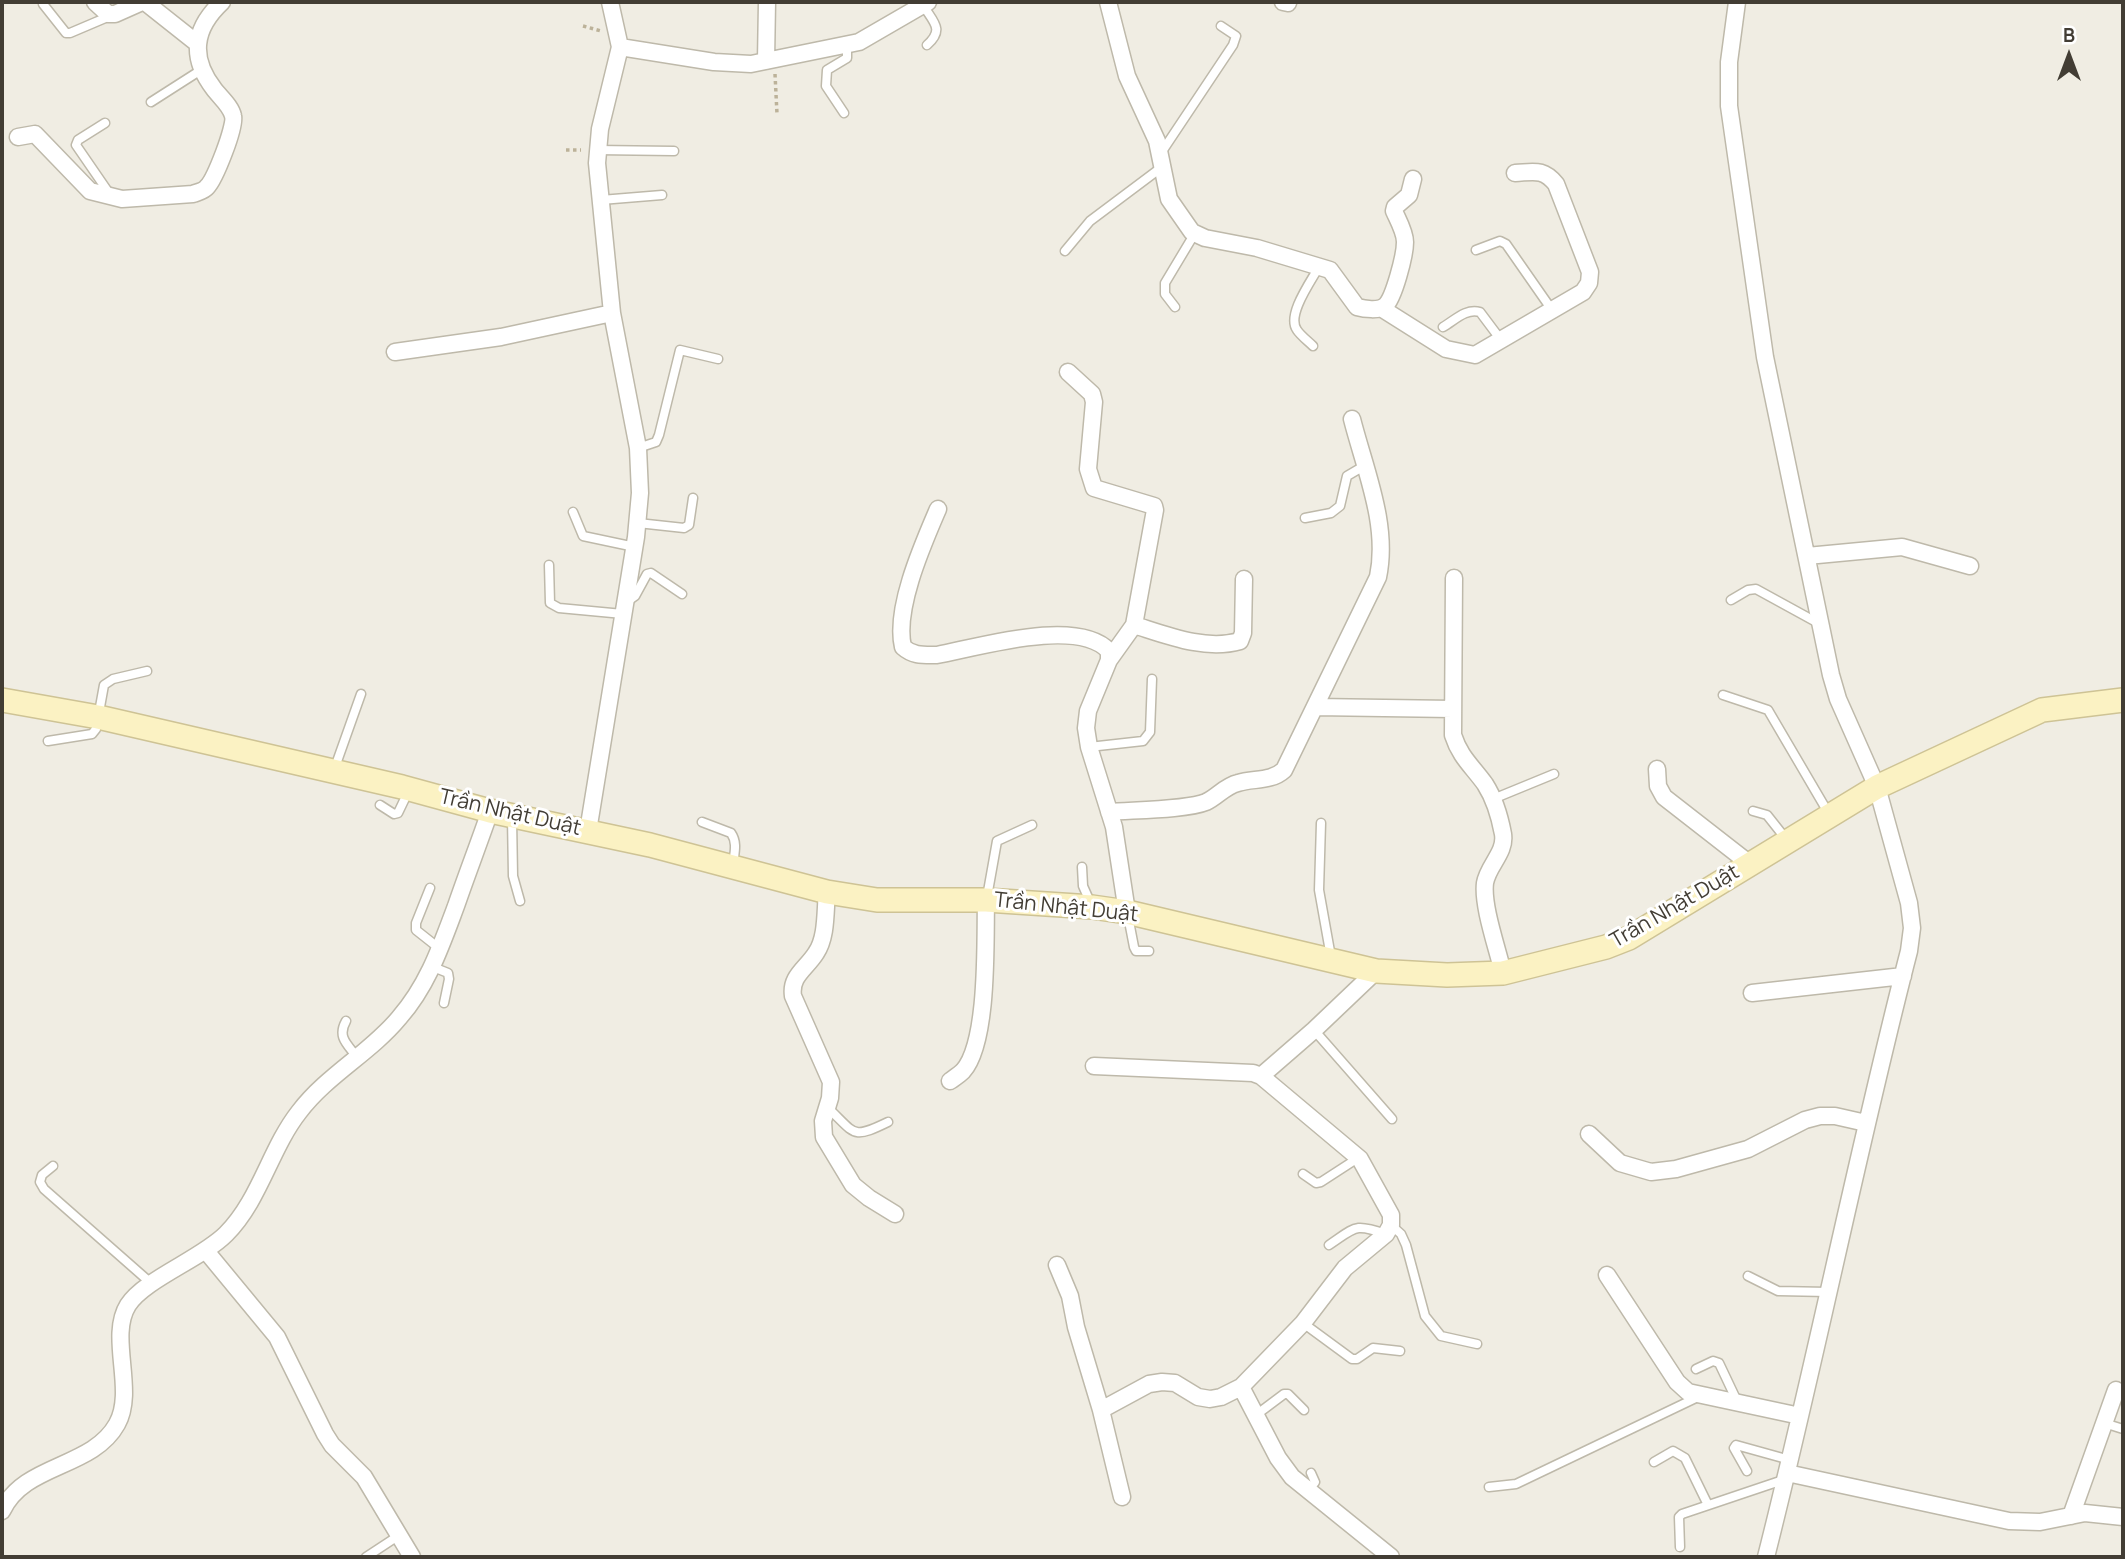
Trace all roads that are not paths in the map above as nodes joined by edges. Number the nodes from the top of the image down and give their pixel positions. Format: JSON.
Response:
{"nodes":[{"id":1,"x":95,"y":2,"type":"edge"},
{"id":2,"x":143,"y":2,"type":"edge"},
{"id":3,"x":222,"y":2,"type":"edge"},
{"id":4,"x":610,"y":2,"type":"edge"},
{"id":5,"x":767,"y":2,"type":"edge"},
{"id":6,"x":1108,"y":2,"type":"edge"},
{"id":7,"x":1737,"y":2,"type":"edge"},
{"id":8,"x":925,"y":3,"type":"edge"},
{"id":9,"x":43,"y":4,"type":"dead end"},
{"id":10,"x":906,"y":8,"type":"edge"},
{"id":11,"x":115,"y":14,"type":"junction"},
{"id":12,"x":1221,"y":26,"type":"dead end"},
{"id":13,"x":198,"y":44,"type":"junction"},
{"id":14,"x":847,"y":45,"type":"junction"},
{"id":15,"x":927,"y":45,"type":"dead end"},
{"id":16,"x":620,"y":47,"type":"junction"},
{"id":17,"x":770,"y":61,"type":"junction"},
{"id":18,"x":201,"y":69,"type":"junction"},
{"id":19,"x":151,"y":102,"type":"dead end"},
{"id":20,"x":844,"y":113,"type":"dead end"},
{"id":21,"x":105,"y":123,"type":"dead end"},
{"id":22,"x":18,"y":137,"type":"dead end"},
{"id":23,"x":596,"y":150,"type":"junction"},
{"id":24,"x":674,"y":151,"type":"dead end"},
{"id":25,"x":1161,"y":160,"type":"junction"},
{"id":26,"x":1515,"y":173,"type":"dead end"},
{"id":27,"x":1413,"y":179,"type":"dead end"},
{"id":28,"x":662,"y":195,"type":"dead end"},
{"id":29,"x":113,"y":198,"type":"junction"},
{"id":30,"x":601,"y":200,"type":"junction"},
{"id":31,"x":1195,"y":233,"type":"junction"},
{"id":32,"x":1476,"y":250,"type":"dead end"},
{"id":33,"x":1065,"y":251,"type":"dead end"},
{"id":34,"x":1320,"y":265,"type":"junction"},
{"id":35,"x":1175,"y":307,"type":"dead end"},
{"id":36,"x":1381,"y":308,"type":"junction"},
{"id":37,"x":1553,"y":310,"type":"junction"},
{"id":38,"x":612,"y":313,"type":"junction"},
{"id":39,"x":1443,"y":327,"type":"dead end"},
{"id":40,"x":1502,"y":340,"type":"junction"},
{"id":41,"x":1313,"y":346,"type":"dead end"},
{"id":42,"x":395,"y":352,"type":"dead end"},
{"id":43,"x":718,"y":359,"type":"dead end"},
{"id":44,"x":1068,"y":372,"type":"dead end"},
{"id":45,"x":1352,"y":419,"type":"dead end"},
{"id":46,"x":638,"y":448,"type":"junction"},
{"id":47,"x":1364,"y":466,"type":"junction"},
{"id":48,"x":693,"y":498,"type":"dead end"},
{"id":49,"x":938,"y":509,"type":"dead end"},
{"id":50,"x":573,"y":512,"type":"dead end"},
{"id":51,"x":1305,"y":518,"type":"dead end"},
{"id":52,"x":638,"y":523,"type":"junction"},
{"id":53,"x":635,"y":547,"type":"junction"},
{"id":54,"x":1807,"y":556,"type":"junction"},
{"id":55,"x":549,"y":565,"type":"dead end"},
{"id":56,"x":1970,"y":566,"type":"dead end"},
{"id":57,"x":1454,"y":578,"type":"dead end"},
{"id":58,"x":1244,"y":579,"type":"dead end"},
{"id":59,"x":682,"y":594,"type":"dead end"},
{"id":60,"x":1731,"y":600,"type":"dead end"},
{"id":61,"x":624,"y":609,"type":"junction"},
{"id":62,"x":1820,"y":624,"type":"junction"},
{"id":63,"x":1134,"y":625,"type":"junction"},
{"id":64,"x":1109,"y":660,"type":"junction"},
{"id":65,"x":147,"y":671,"type":"dead end"},
{"id":66,"x":1152,"y":679,"type":"dead end"},
{"id":67,"x":361,"y":694,"type":"dead end"},
{"id":68,"x":1723,"y":695,"type":"dead end"},
{"id":69,"x":2,"y":700,"type":"edge"},
{"id":70,"x":2123,"y":700,"type":"edge"},
{"id":71,"x":1315,"y":707,"type":"junction"},
{"id":72,"x":1453,"y":709,"type":"junction"},
{"id":73,"x":97,"y":717,"type":"junction"},
{"id":74,"x":48,"y":741,"type":"dead end"},
{"id":75,"x":1089,"y":747,"type":"junction"},
{"id":76,"x":1657,"y":769,"type":"dead end"},
{"id":77,"x":333,"y":773,"type":"junction"},
{"id":78,"x":1554,"y":774,"type":"dead end"},
{"id":79,"x":1877,"y":787,"type":"junction"},
{"id":80,"x":409,"y":789,"type":"junction"},
{"id":81,"x":1493,"y":799,"type":"junction"},
{"id":82,"x":380,"y":805,"type":"dead end"},
{"id":83,"x":1752,"y":811,"type":"dead end"},
{"id":84,"x":1109,"y":812,"type":"junction"},
{"id":85,"x":501,"y":813,"type":"junction"},
{"id":86,"x":1829,"y":814,"type":"junction"},
{"id":87,"x":702,"y":822,"type":"dead end"},
{"id":88,"x":1321,"y":823,"type":"dead end"},
{"id":89,"x":1032,"y":825,"type":"dead end"},
{"id":90,"x":588,"y":831,"type":"junction"},
{"id":91,"x":1788,"y":840,"type":"junction"},
{"id":92,"x":1750,"y":864,"type":"junction"},
{"id":93,"x":733,"y":867,"type":"junction"},
{"id":94,"x":1082,"y":867,"type":"dead end"},
{"id":95,"x":430,"y":888,"type":"dead end"},
{"id":96,"x":827,"y":892,"type":"junction"},
{"id":97,"x":986,"y":900,"type":"junction"},
{"id":98,"x":520,"y":901,"type":"dead end"},
{"id":99,"x":1092,"y":907,"type":"junction"},
{"id":100,"x":1127,"y":912,"type":"junction"},
{"id":101,"x":440,"y":949,"type":"junction"},
{"id":102,"x":1149,"y":951,"type":"dead end"},
{"id":103,"x":1332,"y":960,"type":"junction"},
{"id":104,"x":433,"y":967,"type":"junction"},
{"id":105,"x":1376,"y":971,"type":"junction"},
{"id":106,"x":1503,"y":973,"type":"junction"},
{"id":107,"x":1903,"y":975,"type":"junction"},
{"id":108,"x":1752,"y":993,"type":"dead end"},
{"id":109,"x":443,"y":1003,"type":"dead end"},
{"id":110,"x":346,"y":1021,"type":"dead end"},
{"id":111,"x":1314,"y":1030,"type":"junction"},
{"id":112,"x":357,"y":1057,"type":"junction"},
{"id":113,"x":1094,"y":1066,"type":"dead end"},
{"id":114,"x":1261,"y":1076,"type":"junction"},
{"id":115,"x":950,"y":1081,"type":"dead end"},
{"id":116,"x":827,"y":1107,"type":"junction"},
{"id":117,"x":1392,"y":1119,"type":"dead end"},
{"id":118,"x":888,"y":1122,"type":"dead end"},
{"id":119,"x":1866,"y":1123,"type":"junction"},
{"id":120,"x":1589,"y":1135,"type":"dead end"},
{"id":121,"x":1358,"y":1158,"type":"junction"},
{"id":122,"x":53,"y":1166,"type":"dead end"},
{"id":123,"x":1303,"y":1174,"type":"dead end"},
{"id":124,"x":895,"y":1214,"type":"dead end"},
{"id":125,"x":1389,"y":1230,"type":"junction"},
{"id":126,"x":1329,"y":1245,"type":"dead end"},
{"id":127,"x":206,"y":1251,"type":"junction"},
{"id":128,"x":1057,"y":1265,"type":"dead end"},
{"id":129,"x":1607,"y":1275,"type":"dead end"},
{"id":130,"x":1748,"y":1276,"type":"dead end"},
{"id":131,"x":152,"y":1284,"type":"junction"},
{"id":132,"x":1828,"y":1292,"type":"junction"},
{"id":133,"x":1303,"y":1323,"type":"junction"},
{"id":134,"x":1477,"y":1344,"type":"dead end"},
{"id":135,"x":1400,"y":1352,"type":"dead end"},
{"id":136,"x":1696,"y":1369,"type":"dead end"},
{"id":137,"x":1241,"y":1387,"type":"junction"},
{"id":138,"x":2116,"y":1390,"type":"dead end"},
{"id":139,"x":1700,"y":1396,"type":"junction"},
{"id":140,"x":1738,"y":1404,"type":"junction"},
{"id":141,"x":1101,"y":1410,"type":"junction"},
{"id":142,"x":1304,"y":1410,"type":"dead end"},
{"id":143,"x":1256,"y":1415,"type":"junction"},
{"id":144,"x":1800,"y":1416,"type":"junction"},
{"id":145,"x":2104,"y":1423,"type":"junction"},
{"id":146,"x":2123,"y":1429,"type":"edge"},
{"id":147,"x":1654,"y":1462,"type":"dead end"},
{"id":148,"x":1747,"y":1471,"type":"dead end"},
{"id":149,"x":1788,"y":1471,"type":"junction"},
{"id":150,"x":1311,"y":1473,"type":"dead end"},
{"id":151,"x":1489,"y":1487,"type":"dead end"},
{"id":152,"x":1308,"y":1491,"type":"junction"},
{"id":153,"x":1122,"y":1497,"type":"dead end"},
{"id":154,"x":1708,"y":1505,"type":"junction"},
{"id":155,"x":2,"y":1511,"type":"edge"},
{"id":156,"x":2071,"y":1516,"type":"junction"},
{"id":157,"x":2123,"y":1517,"type":"edge"},
{"id":158,"x":398,"y":1536,"type":"junction"},
{"id":159,"x":1680,"y":1547,"type":"dead end"},
{"id":160,"x":366,"y":1557,"type":"edge"},
{"id":161,"x":412,"y":1557,"type":"edge"},
{"id":162,"x":1391,"y":1557,"type":"edge"},
{"id":163,"x":1766,"y":1557,"type":"edge"}],
"edges":[{"from":1,"to":11,"type":"street"},
{"from":2,"to":11,"type":"street"},
{"from":2,"to":13,"type":"street"},
{"from":3,"to":13,"type":"street"},
{"from":4,"to":16,"type":"street"},
{"from":5,"to":17,"type":"street"},
{"from":6,"to":25,"type":"street"},
{"from":7,"to":54,"type":"street"},
{"from":8,"to":10,"type":"street"},
{"from":8,"to":15,"type":"lane"},
{"from":9,"to":11,"type":"lane"},
{"from":10,"to":14,"type":"street"},
{"from":12,"to":25,"type":"lane"},
{"from":13,"to":18,"type":"street"},
{"from":14,"to":17,"type":"street"},
{"from":14,"to":20,"type":"lane"},
{"from":16,"to":17,"type":"street"},
{"from":16,"to":23,"type":"street"},
{"from":18,"to":19,"type":"lane"},
{"from":18,"to":29,"type":"street"},
{"from":21,"to":29,"type":"lane"},
{"from":22,"to":29,"type":"street"},
{"from":23,"to":24,"type":"lane"},
{"from":23,"to":30,"type":"street"},
{"from":25,"to":31,"type":"street"},
{"from":25,"to":33,"type":"lane"},
{"from":26,"to":37,"type":"street"},
{"from":27,"to":36,"type":"street"},
{"from":28,"to":30,"type":"lane"},
{"from":30,"to":38,"type":"street"},
{"from":31,"to":34,"type":"street"},
{"from":31,"to":35,"type":"lane"},
{"from":32,"to":37,"type":"lane"},
{"from":34,"to":36,"type":"street"},
{"from":34,"to":41,"type":"lane"},
{"from":36,"to":40,"type":"street"},
{"from":37,"to":40,"type":"street"},
{"from":38,"to":42,"type":"street"},
{"from":38,"to":46,"type":"street"},
{"from":39,"to":40,"type":"lane"},
{"from":43,"to":46,"type":"lane"},
{"from":44,"to":63,"type":"street"},
{"from":45,"to":47,"type":"street"},
{"from":46,"to":52,"type":"street"},
{"from":47,"to":51,"type":"lane"},
{"from":47,"to":71,"type":"street"},
{"from":48,"to":52,"type":"lane"},
{"from":49,"to":64,"type":"street"},
{"from":50,"to":53,"type":"lane"},
{"from":52,"to":53,"type":"street"},
{"from":53,"to":61,"type":"street"},
{"from":54,"to":56,"type":"street"},
{"from":54,"to":62,"type":"street"},
{"from":55,"to":61,"type":"lane"},
{"from":57,"to":72,"type":"street"},
{"from":58,"to":63,"type":"street"},
{"from":59,"to":61,"type":"lane"},
{"from":60,"to":62,"type":"lane"},
{"from":61,"to":90,"type":"street"},
{"from":62,"to":79,"type":"street"},
{"from":63,"to":64,"type":"street"},
{"from":64,"to":75,"type":"street"},
{"from":65,"to":73,"type":"lane"},
{"from":66,"to":75,"type":"lane"},
{"from":67,"to":77,"type":"lane"},
{"from":68,"to":86,"type":"lane"},
{"from":69,"to":73,"type":"main road","name":"Trần Nhật Duật"},
{"from":70,"to":79,"type":"main road","name":"Trần Nhật Duật"},
{"from":71,"to":72,"type":"street"},
{"from":71,"to":84,"type":"street"},
{"from":72,"to":81,"type":"street"},
{"from":73,"to":74,"type":"lane"},
{"from":73,"to":77,"type":"main road","name":"Trần Nhật Duật"},
{"from":75,"to":84,"type":"street"},
{"from":76,"to":92,"type":"street"},
{"from":77,"to":80,"type":"main road","name":"Trần Nhật Duật"},
{"from":78,"to":81,"type":"lane"},
{"from":79,"to":86,"type":"main road","name":"Trần Nhật Duật"},
{"from":79,"to":107,"type":"street"},
{"from":80,"to":82,"type":"lane"},
{"from":80,"to":85,"type":"main road","name":"Trần Nhật Duật"},
{"from":81,"to":106,"type":"street"},
{"from":83,"to":91,"type":"lane"},
{"from":84,"to":100,"type":"street"},
{"from":85,"to":90,"type":"main road","name":"Trần Nhật Duật"},
{"from":85,"to":98,"type":"lane"},
{"from":85,"to":101,"type":"street"},
{"from":86,"to":91,"type":"main road","name":"Trần Nhật Duật"},
{"from":87,"to":93,"type":"lane"},
{"from":88,"to":103,"type":"lane"},
{"from":89,"to":97,"type":"lane"},
{"from":90,"to":93,"type":"main road","name":"Trần Nhật Duật"},
{"from":91,"to":92,"type":"main road","name":"Trần Nhật Duật"},
{"from":92,"to":106,"type":"main road","name":"Trần Nhật Duật"},
{"from":93,"to":96,"type":"main road","name":"Trần Nhật Duật"},
{"from":94,"to":99,"type":"lane"},
{"from":95,"to":101,"type":"lane"},
{"from":96,"to":97,"type":"main road","name":"Trần Nhật Duật"},
{"from":96,"to":116,"type":"street"},
{"from":97,"to":99,"type":"main road","name":"Trần Nhật Duật"},
{"from":97,"to":115,"type":"street"},
{"from":99,"to":100,"type":"main road","name":"Trần Nhật Duật"},
{"from":100,"to":102,"type":"lane"},
{"from":100,"to":103,"type":"main road","name":"Trần Nhật Duật"},
{"from":101,"to":104,"type":"street"},
{"from":103,"to":105,"type":"main road","name":"Trần Nhật Duật"},
{"from":104,"to":109,"type":"lane"},
{"from":104,"to":112,"type":"street"},
{"from":105,"to":106,"type":"main road","name":"Trần Nhật Duật"},
{"from":105,"to":111,"type":"street"},
{"from":107,"to":108,"type":"street"},
{"from":107,"to":119,"type":"street"},
{"from":110,"to":112,"type":"lane"},
{"from":111,"to":114,"type":"street"},
{"from":111,"to":117,"type":"lane"},
{"from":112,"to":127,"type":"street"},
{"from":113,"to":114,"type":"street"},
{"from":114,"to":121,"type":"street"},
{"from":116,"to":118,"type":"lane"},
{"from":116,"to":124,"type":"street"},
{"from":119,"to":120,"type":"street"},
{"from":119,"to":132,"type":"street"},
{"from":121,"to":123,"type":"lane"},
{"from":121,"to":125,"type":"street"},
{"from":122,"to":131,"type":"lane"},
{"from":125,"to":126,"type":"lane"},
{"from":125,"to":133,"type":"street"},
{"from":125,"to":134,"type":"lane"},
{"from":127,"to":131,"type":"street"},
{"from":127,"to":158,"type":"street"},
{"from":128,"to":141,"type":"street"},
{"from":129,"to":139,"type":"street"},
{"from":130,"to":132,"type":"lane"},
{"from":131,"to":155,"type":"street"},
{"from":132,"to":144,"type":"street"},
{"from":133,"to":135,"type":"lane"},
{"from":133,"to":137,"type":"street"},
{"from":136,"to":140,"type":"lane"},
{"from":137,"to":141,"type":"street"},
{"from":137,"to":143,"type":"street"},
{"from":138,"to":145,"type":"street"},
{"from":139,"to":140,"type":"street"},
{"from":139,"to":151,"type":"lane"},
{"from":140,"to":144,"type":"street"},
{"from":141,"to":153,"type":"street"},
{"from":142,"to":143,"type":"lane"},
{"from":143,"to":152,"type":"street"},
{"from":144,"to":149,"type":"street"},
{"from":145,"to":146,"type":"lane"},
{"from":145,"to":156,"type":"street"},
{"from":147,"to":154,"type":"lane"},
{"from":148,"to":149,"type":"lane"},
{"from":149,"to":154,"type":"lane"},
{"from":149,"to":156,"type":"street"},
{"from":149,"to":163,"type":"street"},
{"from":150,"to":152,"type":"lane"},
{"from":152,"to":162,"type":"street"},
{"from":154,"to":159,"type":"lane"},
{"from":156,"to":157,"type":"street"},
{"from":158,"to":160,"type":"lane"},
{"from":158,"to":161,"type":"street"}]}
